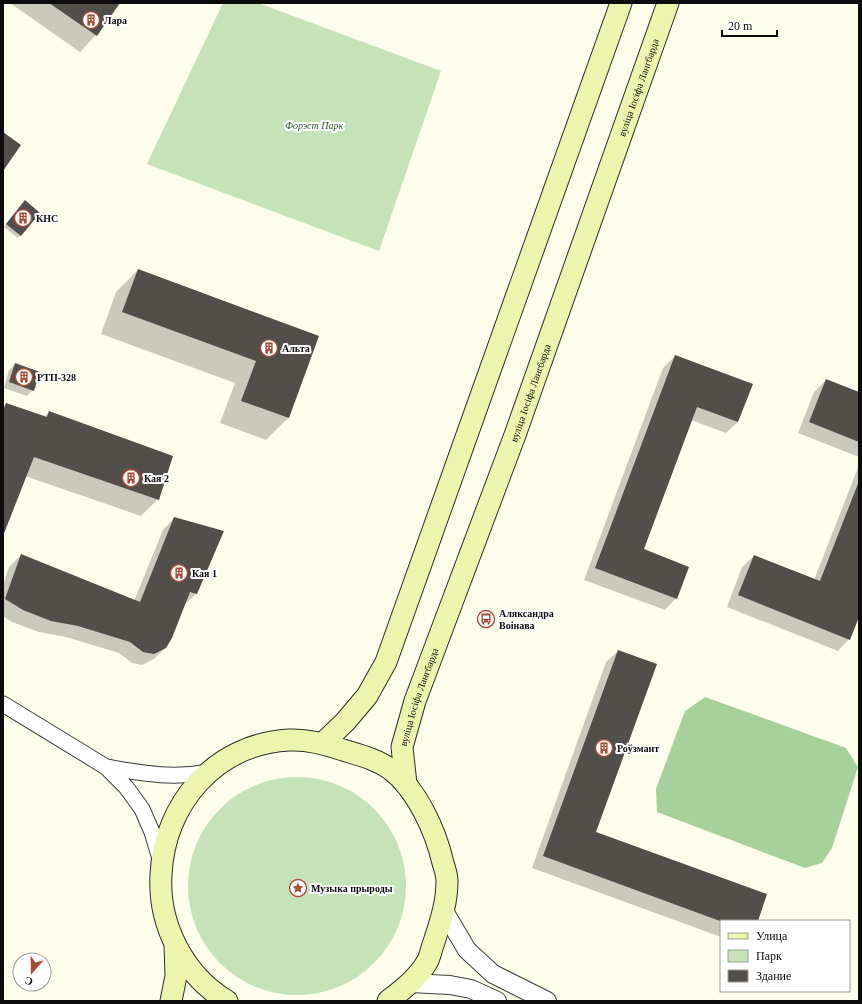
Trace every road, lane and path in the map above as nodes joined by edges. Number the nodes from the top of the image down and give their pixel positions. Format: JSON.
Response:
{"nodes":[{"id":1,"x":621,"y":3,"type":"edge"},
{"id":2,"x":668,"y":3,"type":"edge"},
{"id":3,"x":3,"y":704,"type":"edge"},
{"id":4,"x":322,"y":743,"type":"junction"},
{"id":5,"x":106,"y":767,"type":"junction"},
{"id":6,"x":208,"y":772,"type":"junction"},
{"id":7,"x":406,"y":784,"type":"junction"},
{"id":8,"x":161,"y":863,"type":"junction"},
{"id":9,"x":444,"y":910,"type":"junction"},
{"id":10,"x":175,"y":944,"type":"junction"},
{"id":11,"x":410,"y":983,"type":"junction"},
{"id":12,"x":171,"y":1001,"type":"edge"},
{"id":13,"x":228,"y":1001,"type":"edge"},
{"id":14,"x":388,"y":1001,"type":"edge"},
{"id":15,"x":497,"y":1001,"type":"edge"},
{"id":16,"x":548,"y":1001,"type":"edge"}],
"edges":[{"from":1,"to":4,"type":"main road"},
{"from":2,"to":7,"type":"main road","name":"вуліца Іосіфа Лангбарда"},
{"from":3,"to":5,"type":"street"},
{"from":4,"to":6,"type":"main road"},
{"from":4,"to":7,"type":"main road"},
{"from":5,"to":6,"type":"street"},
{"from":5,"to":8,"type":"street"},
{"from":6,"to":8,"type":"main road"},
{"from":7,"to":9,"type":"main road"},
{"from":8,"to":10,"type":"main road"},
{"from":9,"to":11,"type":"main road"},
{"from":9,"to":16,"type":"street"},
{"from":10,"to":12,"type":"main road"},
{"from":10,"to":13,"type":"main road"},
{"from":11,"to":14,"type":"main road"},
{"from":11,"to":15,"type":"street"}]}
